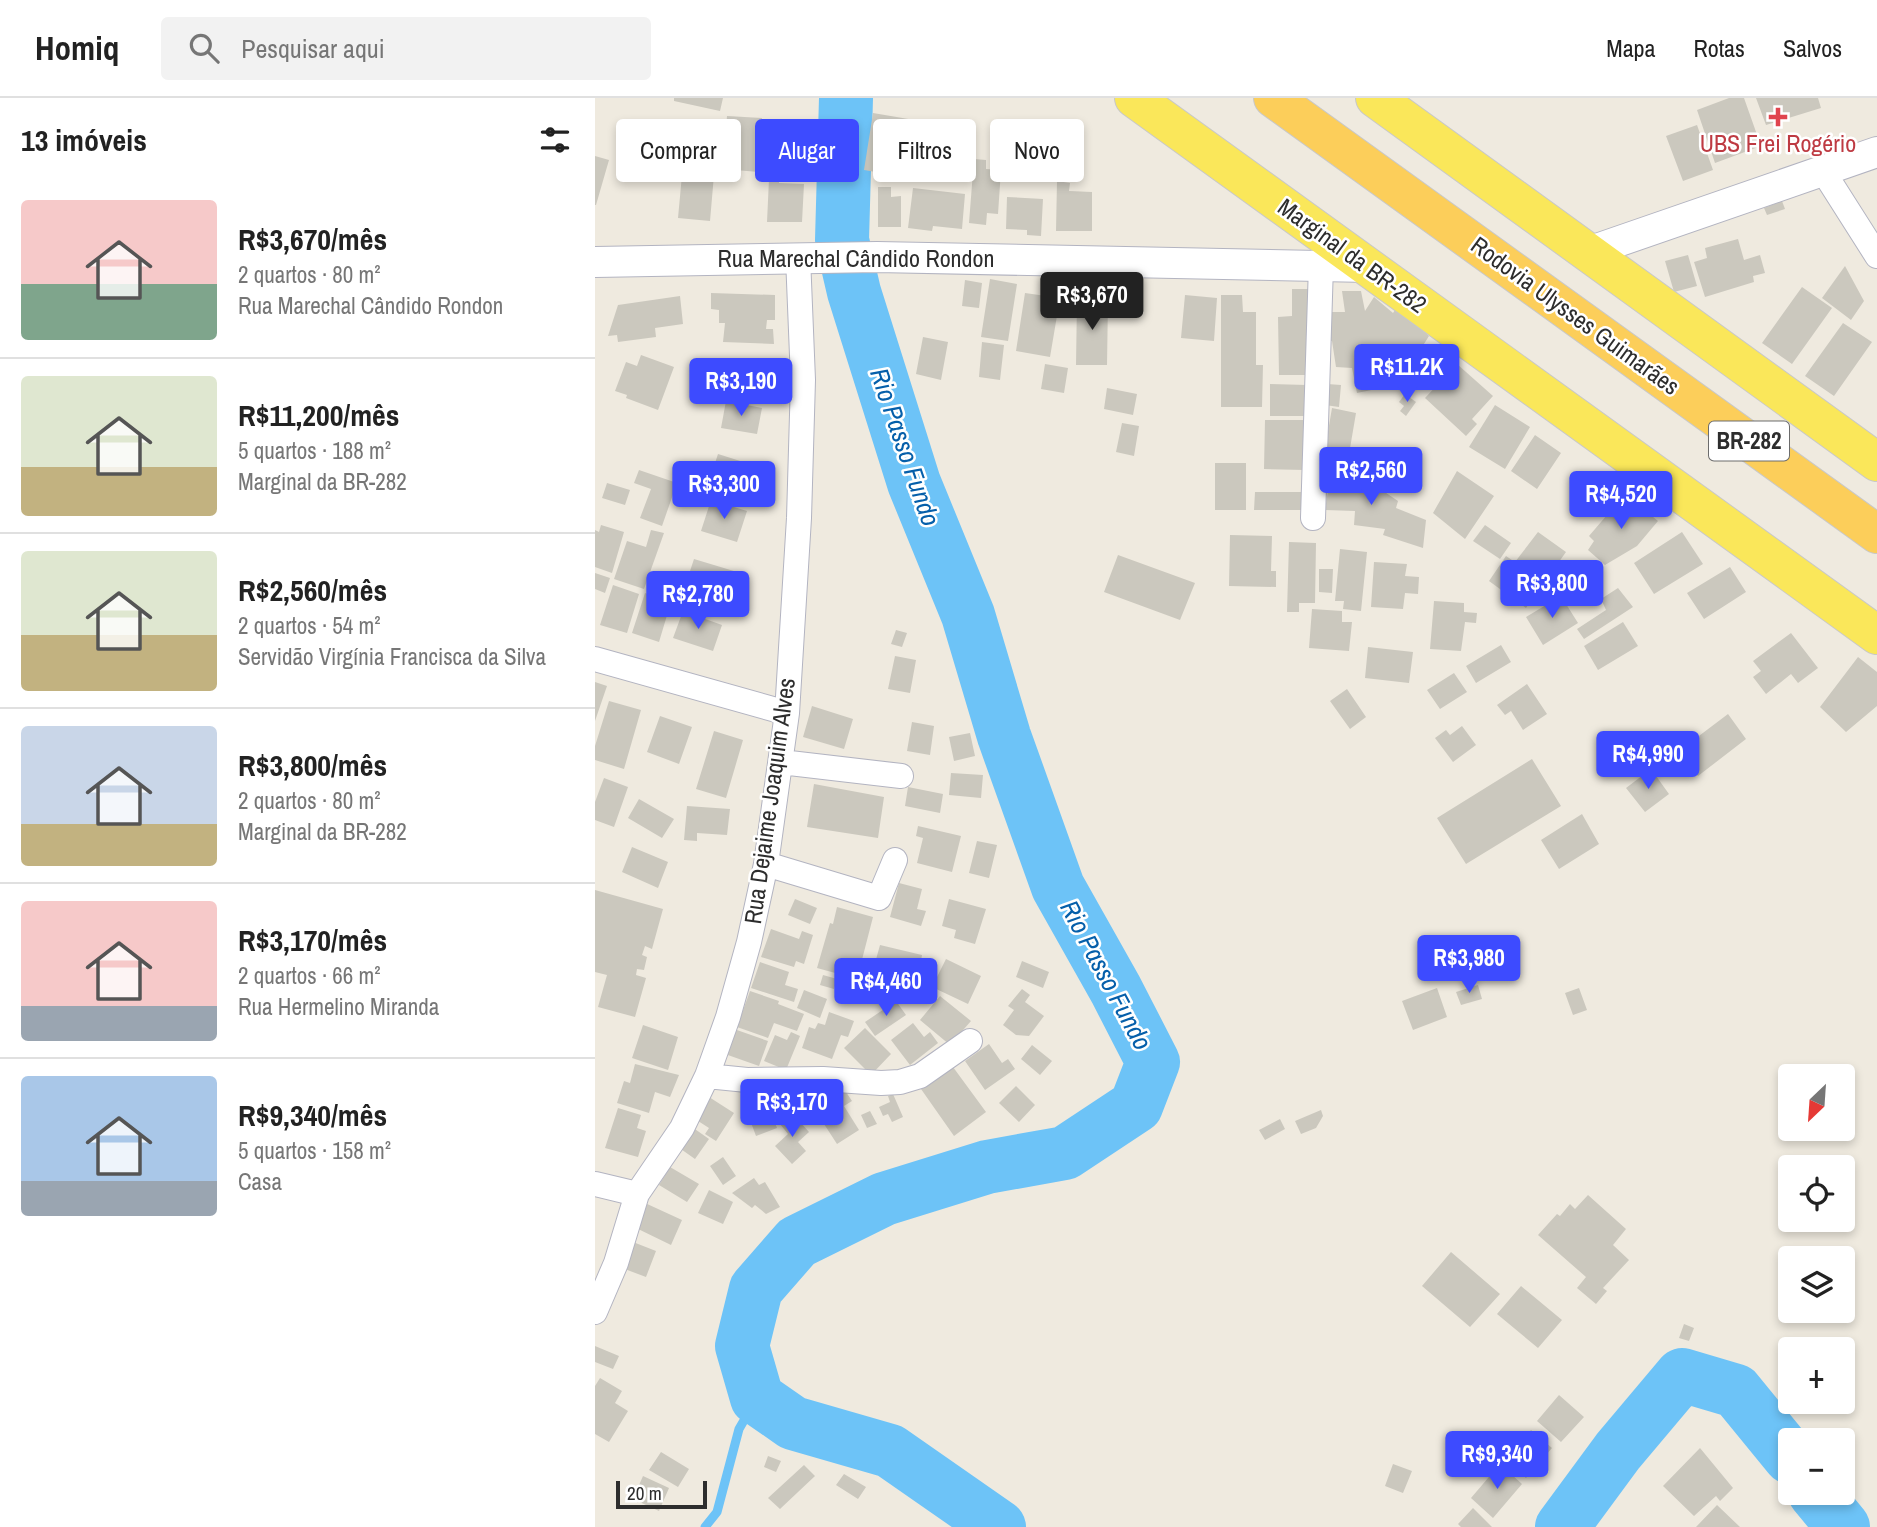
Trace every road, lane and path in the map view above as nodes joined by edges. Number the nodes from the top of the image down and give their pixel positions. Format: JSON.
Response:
{"nodes":[{"id":1,"x":1134,"y":98,"type":"edge"},
{"id":2,"x":1273,"y":98,"type":"edge"},
{"id":3,"x":1290,"y":98,"type":"edge"},
{"id":4,"x":1375,"y":98,"type":"edge"},
{"id":5,"x":1343,"y":148,"type":"junction"},
{"id":6,"x":1877,"y":152,"type":"edge"},
{"id":7,"x":1823,"y":171,"type":"junction"},
{"id":8,"x":1588,"y":252,"type":"junction"},
{"id":9,"x":1877,"y":256,"type":"edge"},
{"id":10,"x":811,"y":257,"type":"junction"},
{"id":11,"x":595,"y":262,"type":"edge"},
{"id":12,"x":1321,"y":265,"type":"junction"},
{"id":13,"x":1368,"y":267,"type":"junction"},
{"id":14,"x":1877,"y":462,"type":"edge"},
{"id":15,"x":1313,"y":518,"type":"dead end"},
{"id":16,"x":1877,"y":534,"type":"edge"},
{"id":17,"x":1877,"y":635,"type":"edge"},
{"id":18,"x":595,"y":659,"type":"edge"},
{"id":19,"x":787,"y":713,"type":"junction"},
{"id":20,"x":781,"y":762,"type":"junction"},
{"id":21,"x":901,"y":776,"type":"dead end"},
{"id":22,"x":895,"y":860,"type":"dead end"},
{"id":23,"x":766,"y":864,"type":"junction"},
{"id":24,"x":970,"y":1041,"type":"dead end"},
{"id":25,"x":707,"y":1076,"type":"junction"},
{"id":26,"x":595,"y":1184,"type":"edge"},
{"id":27,"x":638,"y":1194,"type":"junction"},
{"id":28,"x":595,"y":1312,"type":"edge"}],
"edges":[{"from":1,"to":13,"type":"main road","name":"Marginal da BR-282"},
{"from":2,"to":5,"type":"highway","name":"Rodovia Ulysses Guimarães","number":"BR-282"},
{"from":3,"to":5,"type":"highway"},
{"from":4,"to":8,"type":"main road"},
{"from":5,"to":16,"type":"highway","name":"Rodovia Ulysses Guimarães","number":"BR-282"},
{"from":6,"to":7,"type":"street"},
{"from":7,"to":8,"type":"street"},
{"from":7,"to":9,"type":"street"},
{"from":8,"to":14,"type":"main road"},
{"from":10,"to":11,"type":"street","name":"Rua Marechal Cândido Rondon"},
{"from":10,"to":12,"type":"street","name":"Rua Marechal Cândido Rondon"},
{"from":10,"to":19,"type":"street","name":"Rua Dejaime Joaquim Alves"},
{"from":12,"to":13,"type":"street","name":"Rua Marechal Cândido Rondon"},
{"from":12,"to":15,"type":"street"},
{"from":13,"to":17,"type":"main road","name":"Marginal da BR-282"},
{"from":18,"to":19,"type":"street"},
{"from":19,"to":20,"type":"street","name":"Rua Dejaime Joaquim Alves"},
{"from":20,"to":21,"type":"street"},
{"from":20,"to":23,"type":"street","name":"Rua Dejaime Joaquim Alves"},
{"from":22,"to":23,"type":"street"},
{"from":23,"to":25,"type":"street","name":"Rua Dejaime Joaquim Alves"},
{"from":24,"to":25,"type":"street"},
{"from":25,"to":27,"type":"street","name":"Rua Dejaime Joaquim Alves"},
{"from":26,"to":27,"type":"street"},
{"from":27,"to":28,"type":"street","name":"Rua Dejaime Joaquim Alves"}]}
